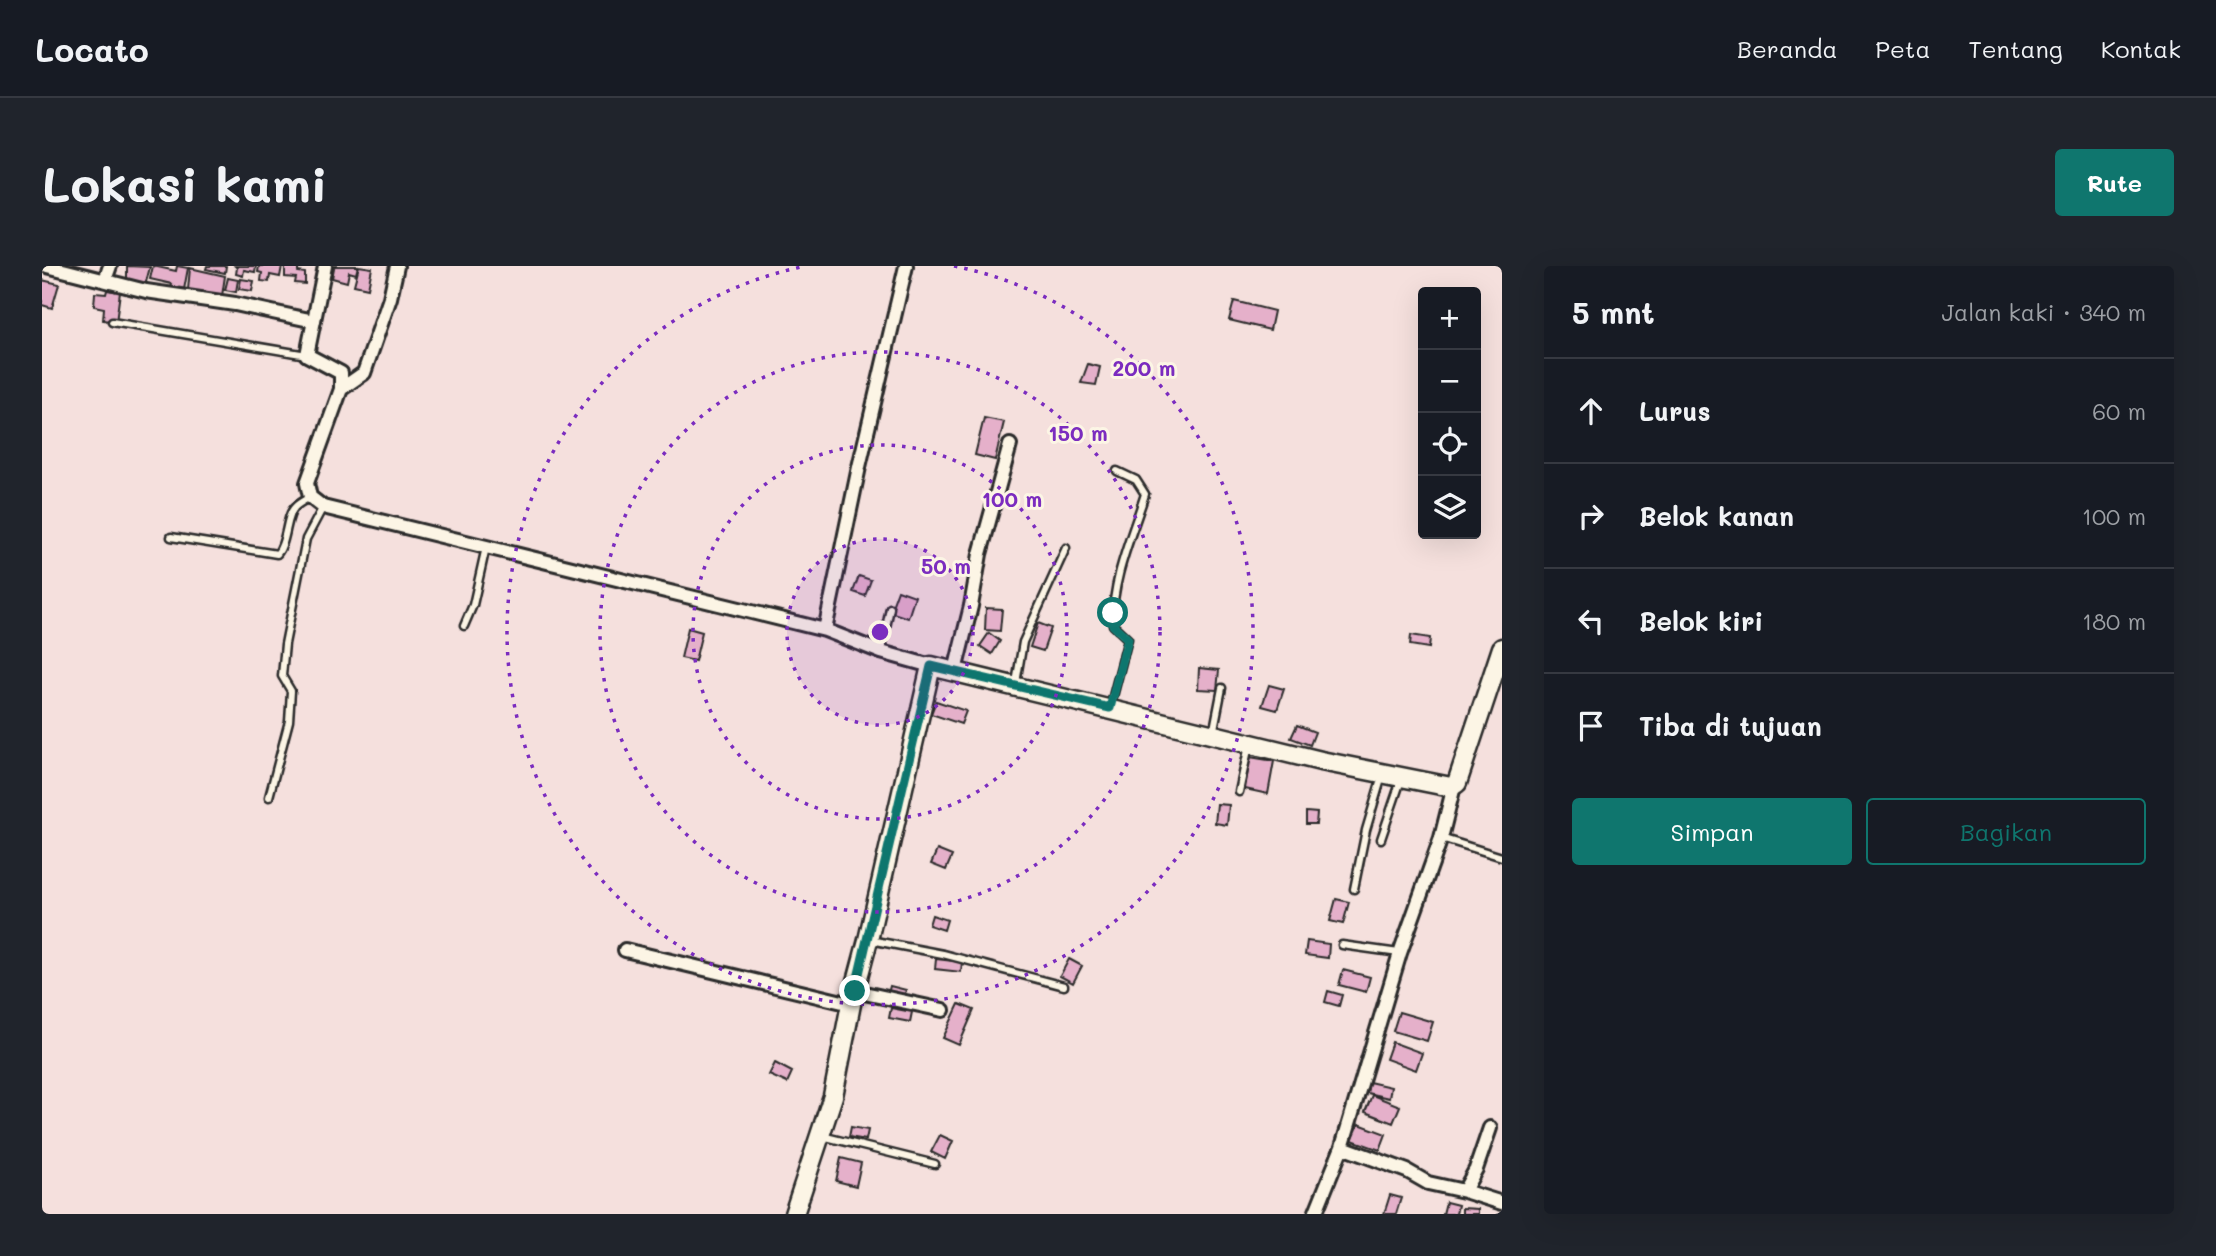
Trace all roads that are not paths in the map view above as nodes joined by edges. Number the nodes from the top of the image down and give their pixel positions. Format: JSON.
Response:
{"nodes":[{"id":1,"x":47,"y":266,"type":"edge"},
{"id":2,"x":110,"y":266,"type":"edge"},
{"id":3,"x":325,"y":266,"type":"edge"},
{"id":4,"x":397,"y":266,"type":"edge"},
{"id":5,"x":906,"y":266,"type":"edge"},
{"id":6,"x":105,"y":280,"type":"junction"},
{"id":7,"x":314,"y":321,"type":"junction"},
{"id":8,"x":113,"y":322,"type":"dead end"},
{"id":9,"x":307,"y":355,"type":"junction"},
{"id":10,"x":341,"y":388,"type":"junction"},
{"id":11,"x":1010,"y":445,"type":"dead end"},
{"id":12,"x":1117,"y":471,"type":"dead end"},
{"id":13,"x":310,"y":497,"type":"junction"},
{"id":14,"x":323,"y":507,"type":"junction"},
{"id":15,"x":171,"y":537,"type":"dead end"},
{"id":16,"x":486,"y":547,"type":"junction"},
{"id":17,"x":1066,"y":548,"type":"dead end"},
{"id":18,"x":890,"y":608,"type":"dead end"},
{"id":19,"x":464,"y":626,"type":"dead end"},
{"id":20,"x":825,"y":630,"type":"junction"},
{"id":21,"x":1502,"y":648,"type":"edge"},
{"id":22,"x":881,"y":652,"type":"junction"},
{"id":23,"x":931,"y":666,"type":"junction"},
{"id":24,"x":955,"y":671,"type":"junction"},
{"id":25,"x":1016,"y":685,"type":"junction"},
{"id":26,"x":1222,"y":688,"type":"dead end"},
{"id":27,"x":1110,"y":708,"type":"junction"},
{"id":28,"x":1212,"y":735,"type":"junction"},
{"id":29,"x":1250,"y":743,"type":"junction"},
{"id":30,"x":1383,"y":774,"type":"junction"},
{"id":31,"x":1401,"y":778,"type":"junction"},
{"id":32,"x":1454,"y":786,"type":"junction"},
{"id":33,"x":1239,"y":792,"type":"dead end"},
{"id":34,"x":269,"y":797,"type":"dead end"},
{"id":35,"x":1441,"y":838,"type":"junction"},
{"id":36,"x":1381,"y":839,"type":"dead end"},
{"id":37,"x":1502,"y":857,"type":"edge"},
{"id":38,"x":1354,"y":889,"type":"dead end"},
{"id":39,"x":869,"y":940,"type":"junction"},
{"id":40,"x":1342,"y":945,"type":"dead end"},
{"id":41,"x":625,"y":950,"type":"dead end"},
{"id":42,"x":1400,"y":953,"type":"junction"},
{"id":43,"x":1064,"y":986,"type":"dead end"},
{"id":44,"x":853,"y":998,"type":"junction"},
{"id":45,"x":943,"y":1010,"type":"dead end"},
{"id":46,"x":1490,"y":1128,"type":"dead end"},
{"id":47,"x":821,"y":1136,"type":"junction"},
{"id":48,"x":1342,"y":1147,"type":"junction"},
{"id":49,"x":935,"y":1164,"type":"dead end"},
{"id":50,"x":1464,"y":1191,"type":"junction"},
{"id":51,"x":1497,"y":1202,"type":"edge"},
{"id":52,"x":794,"y":1214,"type":"edge"},
{"id":53,"x":1315,"y":1214,"type":"edge"},
{"id":54,"x":1501,"y":1214,"type":"edge"}],
"edges":[{"from":1,"to":6,"type":"street"},
{"from":2,"to":6,"type":"street"},
{"from":3,"to":7,"type":"street"},
{"from":4,"to":10,"type":"street"},
{"from":5,"to":20,"type":"street"},
{"from":6,"to":7,"type":"street"},
{"from":7,"to":9,"type":"street"},
{"from":8,"to":9,"type":"lane"},
{"from":9,"to":10,"type":"street"},
{"from":10,"to":13,"type":"street"},
{"from":11,"to":24,"type":"street"},
{"from":12,"to":27,"type":"lane"},
{"from":13,"to":14,"type":"street"},
{"from":13,"to":15,"type":"lane"},
{"from":14,"to":16,"type":"street"},
{"from":14,"to":34,"type":"lane"},
{"from":16,"to":19,"type":"lane"},
{"from":16,"to":20,"type":"street"},
{"from":17,"to":25,"type":"lane"},
{"from":18,"to":22,"type":"lane"},
{"from":20,"to":22,"type":"street"},
{"from":21,"to":32,"type":"street"},
{"from":22,"to":23,"type":"street"},
{"from":23,"to":24,"type":"street"},
{"from":23,"to":39,"type":"street"},
{"from":24,"to":25,"type":"street"},
{"from":25,"to":27,"type":"street"},
{"from":26,"to":28,"type":"lane"},
{"from":27,"to":28,"type":"street"},
{"from":28,"to":29,"type":"street"},
{"from":29,"to":30,"type":"street"},
{"from":29,"to":33,"type":"lane"},
{"from":30,"to":31,"type":"street"},
{"from":30,"to":38,"type":"lane"},
{"from":31,"to":32,"type":"street"},
{"from":31,"to":36,"type":"lane"},
{"from":32,"to":35,"type":"street"},
{"from":35,"to":37,"type":"lane"},
{"from":35,"to":42,"type":"street"},
{"from":39,"to":43,"type":"lane"},
{"from":39,"to":44,"type":"street"},
{"from":40,"to":42,"type":"lane"},
{"from":41,"to":44,"type":"street"},
{"from":42,"to":48,"type":"street"},
{"from":44,"to":45,"type":"street"},
{"from":44,"to":47,"type":"street"},
{"from":46,"to":50,"type":"street"},
{"from":47,"to":49,"type":"lane"},
{"from":47,"to":52,"type":"street"},
{"from":48,"to":50,"type":"street"},
{"from":48,"to":53,"type":"street"},
{"from":50,"to":51,"type":"street"},
{"from":51,"to":54,"type":"street"}]}
